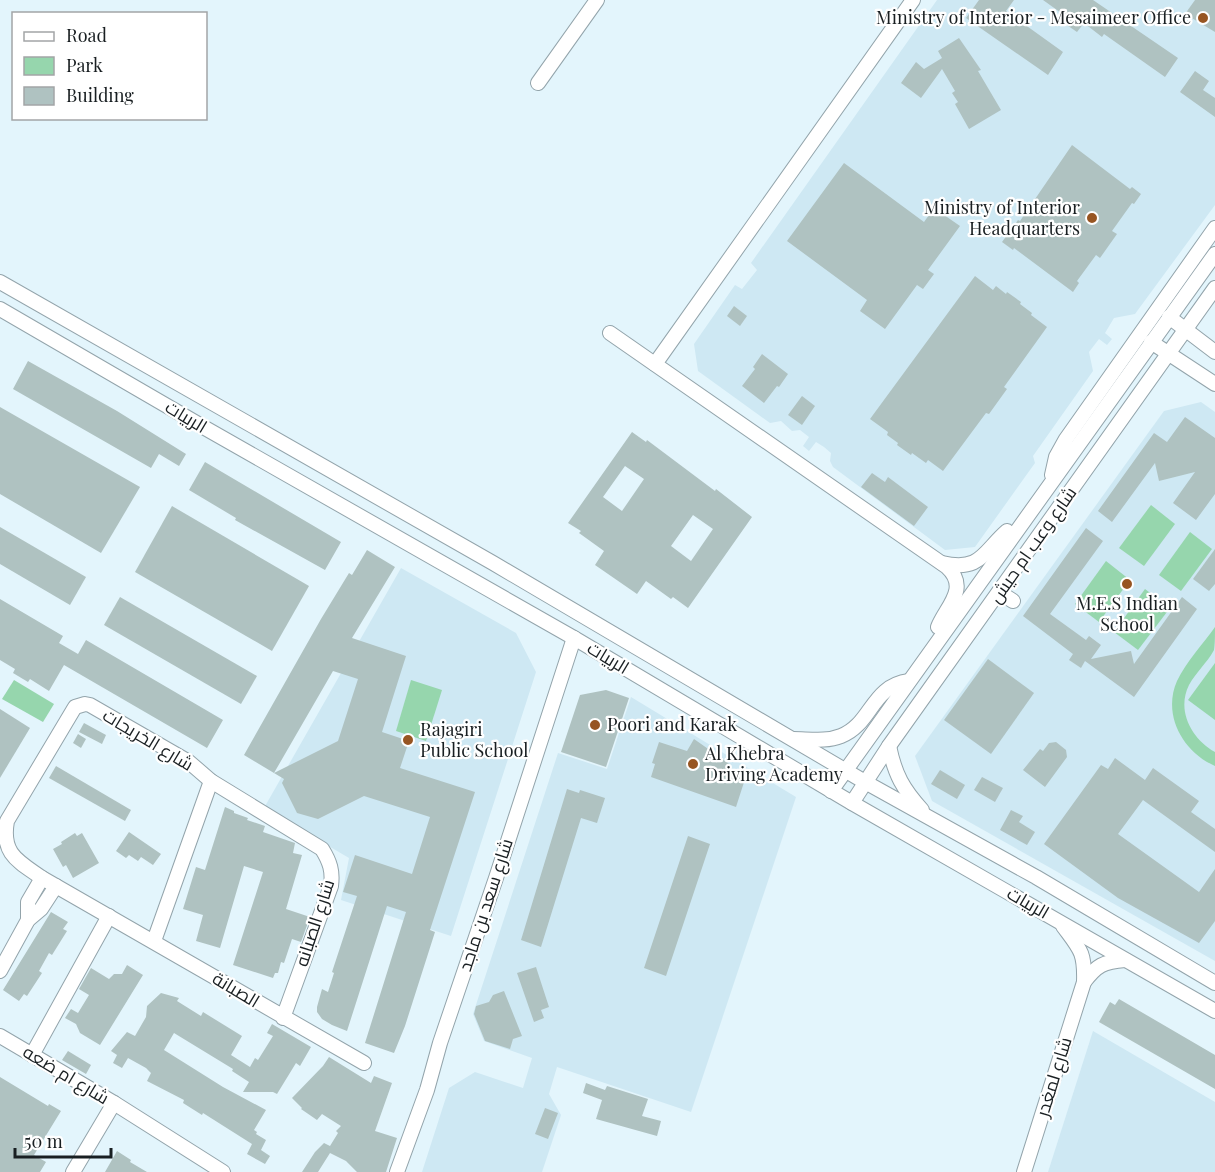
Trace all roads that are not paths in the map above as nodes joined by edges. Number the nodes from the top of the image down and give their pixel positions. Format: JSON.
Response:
{"nodes":[{"id":1,"x":597,"y":0,"type":"edge"},
{"id":2,"x":913,"y":0,"type":"edge"},
{"id":3,"x":538,"y":83,"type":"dead end"},
{"id":4,"x":1215,"y":228,"type":"edge"},
{"id":5,"x":1215,"y":254,"type":"edge"},
{"id":6,"x":0,"y":282,"type":"edge"},
{"id":7,"x":1214,"y":295,"type":"edge"},
{"id":8,"x":0,"y":309,"type":"edge"},
{"id":9,"x":1169,"y":317,"type":"junction"},
{"id":10,"x":1185,"y":330,"type":"junction"},
{"id":11,"x":610,"y":333,"type":"dead end"},
{"id":12,"x":1151,"y":342,"type":"junction"},
{"id":13,"x":1215,"y":352,"type":"edge"},
{"id":14,"x":1168,"y":354,"type":"junction"},
{"id":15,"x":655,"y":364,"type":"junction"},
{"id":16,"x":1215,"y":384,"type":"edge"},
{"id":17,"x":1050,"y":483,"type":"junction"},
{"id":18,"x":1022,"y":522,"type":"junction"},
{"id":19,"x":942,"y":563,"type":"junction"},
{"id":20,"x":999,"y":592,"type":"junction"},
{"id":21,"x":1013,"y":602,"type":"dead end"},
{"id":22,"x":573,"y":638,"type":"junction"},
{"id":23,"x":936,"y":644,"type":"junction"},
{"id":24,"x":909,"y":681,"type":"junction"},
{"id":25,"x":791,"y":739,"type":"junction"},
{"id":26,"x":889,"y":746,"type":"junction"},
{"id":27,"x":846,"y":771,"type":"junction"},
{"id":28,"x":210,"y":781,"type":"junction"},
{"id":29,"x":865,"y":782,"type":"junction"},
{"id":30,"x":831,"y":790,"type":"junction"},
{"id":31,"x":852,"y":803,"type":"junction"},
{"id":32,"x":930,"y":819,"type":"junction"},
{"id":33,"x":7,"y":849,"type":"joint"},
{"id":34,"x":42,"y":878,"type":"junction"},
{"id":35,"x":56,"y":886,"type":"junction"},
{"id":36,"x":109,"y":916,"type":"junction"},
{"id":37,"x":28,"y":920,"type":"junction"},
{"id":38,"x":1059,"y":921,"type":"junction"},
{"id":39,"x":154,"y":941,"type":"junction"},
{"id":40,"x":5,"y":951,"type":"edge"},
{"id":41,"x":1125,"y":960,"type":"junction"},
{"id":42,"x":0,"y":971,"type":"edge"},
{"id":43,"x":1084,"y":982,"type":"junction"},
{"id":44,"x":1215,"y":983,"type":"edge"},
{"id":45,"x":1215,"y":1011,"type":"edge"},
{"id":46,"x":283,"y":1018,"type":"junction"},
{"id":47,"x":0,"y":1036,"type":"edge"},
{"id":48,"x":32,"y":1054,"type":"junction"},
{"id":49,"x":364,"y":1063,"type":"dead end"},
{"id":50,"x":114,"y":1103,"type":"junction"},
{"id":51,"x":73,"y":1172,"type":"edge"},
{"id":52,"x":223,"y":1172,"type":"edge"},
{"id":53,"x":397,"y":1172,"type":"edge"},
{"id":54,"x":1024,"y":1172,"type":"edge"}],
"edges":[{"from":1,"to":3,"type":"street"},
{"from":2,"to":15,"type":"street"},
{"from":4,"to":17,"type":"street","name":"شارع وعب ام حيش"},
{"from":5,"to":9,"type":"street","name":"شارع وعب ام حيش"},
{"from":6,"to":25,"type":"street","name":"الربيات"},
{"from":7,"to":10,"type":"street","name":"شارع وعب ام حيش"},
{"from":8,"to":22,"type":"street","name":"الربيات"},
{"from":9,"to":10,"type":"street"},
{"from":9,"to":12,"type":"street","name":"شارع وعب ام حيش"},
{"from":10,"to":13,"type":"street"},
{"from":10,"to":14,"type":"street","name":"شارع وعب ام حيش"},
{"from":11,"to":15,"type":"street"},
{"from":12,"to":14,"type":"street"},
{"from":12,"to":17,"type":"street","name":"شارع وعب ام حيش"},
{"from":14,"to":16,"type":"street"},
{"from":14,"to":20,"type":"street","name":"شارع وعب ام حيش"},
{"from":15,"to":19,"type":"street"},
{"from":17,"to":18,"type":"street","name":"شارع وعب ام حيش"},
{"from":18,"to":19,"type":"street"},
{"from":18,"to":23,"type":"street","name":"شارع وعب ام حيش"},
{"from":19,"to":23,"type":"street"},
{"from":20,"to":21,"type":"street"},
{"from":20,"to":26,"type":"street","name":"شارع وعب ام حيش"},
{"from":22,"to":30,"type":"street","name":"الربيات"},
{"from":22,"to":53,"type":"street","name":"شارع سعد بن ماجد"},
{"from":23,"to":24,"type":"street","name":"شارع وعب ام حيش"},
{"from":24,"to":25,"type":"street"},
{"from":24,"to":27,"type":"street","name":"شارع وعب ام حيش"},
{"from":25,"to":27,"type":"street","name":"الربيات"},
{"from":26,"to":29,"type":"street","name":"شارع وعب ام حيش"},
{"from":26,"to":32,"type":"street"},
{"from":27,"to":29,"type":"street","name":"الربيات"},
{"from":27,"to":30,"type":"street","name":"شارع وعب ام حيش"},
{"from":28,"to":33,"type":"street","name":"شارع الخريجات"},
{"from":28,"to":39,"type":"street","name":"شارع الخريجات"},
{"from":28,"to":46,"type":"street","name":"شارع الصبانه"},
{"from":29,"to":31,"type":"street","name":"شارع وعب ام حيش"},
{"from":29,"to":32,"type":"street","name":"الربيات"},
{"from":30,"to":31,"type":"street","name":"الربيات"},
{"from":31,"to":38,"type":"street","name":"الربيات"},
{"from":32,"to":44,"type":"street","name":"الربيات"},
{"from":33,"to":34,"type":"street","name":"الصبانة"},
{"from":34,"to":35,"type":"street","name":"الصبانة"},
{"from":34,"to":37,"type":"street"},
{"from":35,"to":36,"type":"street","name":"الصبانة"},
{"from":35,"to":37,"type":"street"},
{"from":36,"to":39,"type":"street","name":"الصبانة"},
{"from":36,"to":48,"type":"street"},
{"from":37,"to":40,"type":"street"},
{"from":38,"to":41,"type":"street","name":"الربيات"},
{"from":38,"to":43,"type":"street","name":"شارع لمغدر"},
{"from":39,"to":46,"type":"street","name":"الصبانة"},
{"from":40,"to":42,"type":"street"},
{"from":41,"to":43,"type":"street"},
{"from":41,"to":45,"type":"street","name":"الربيات"},
{"from":43,"to":54,"type":"street","name":"شارع لمغدر"},
{"from":46,"to":49,"type":"street","name":"الصبانة"},
{"from":47,"to":48,"type":"street","name":"شارع ام ضعه"},
{"from":48,"to":50,"type":"street","name":"شارع ام ضعه"},
{"from":50,"to":51,"type":"street"},
{"from":50,"to":52,"type":"street","name":"شارع ام ضعه"}]}
